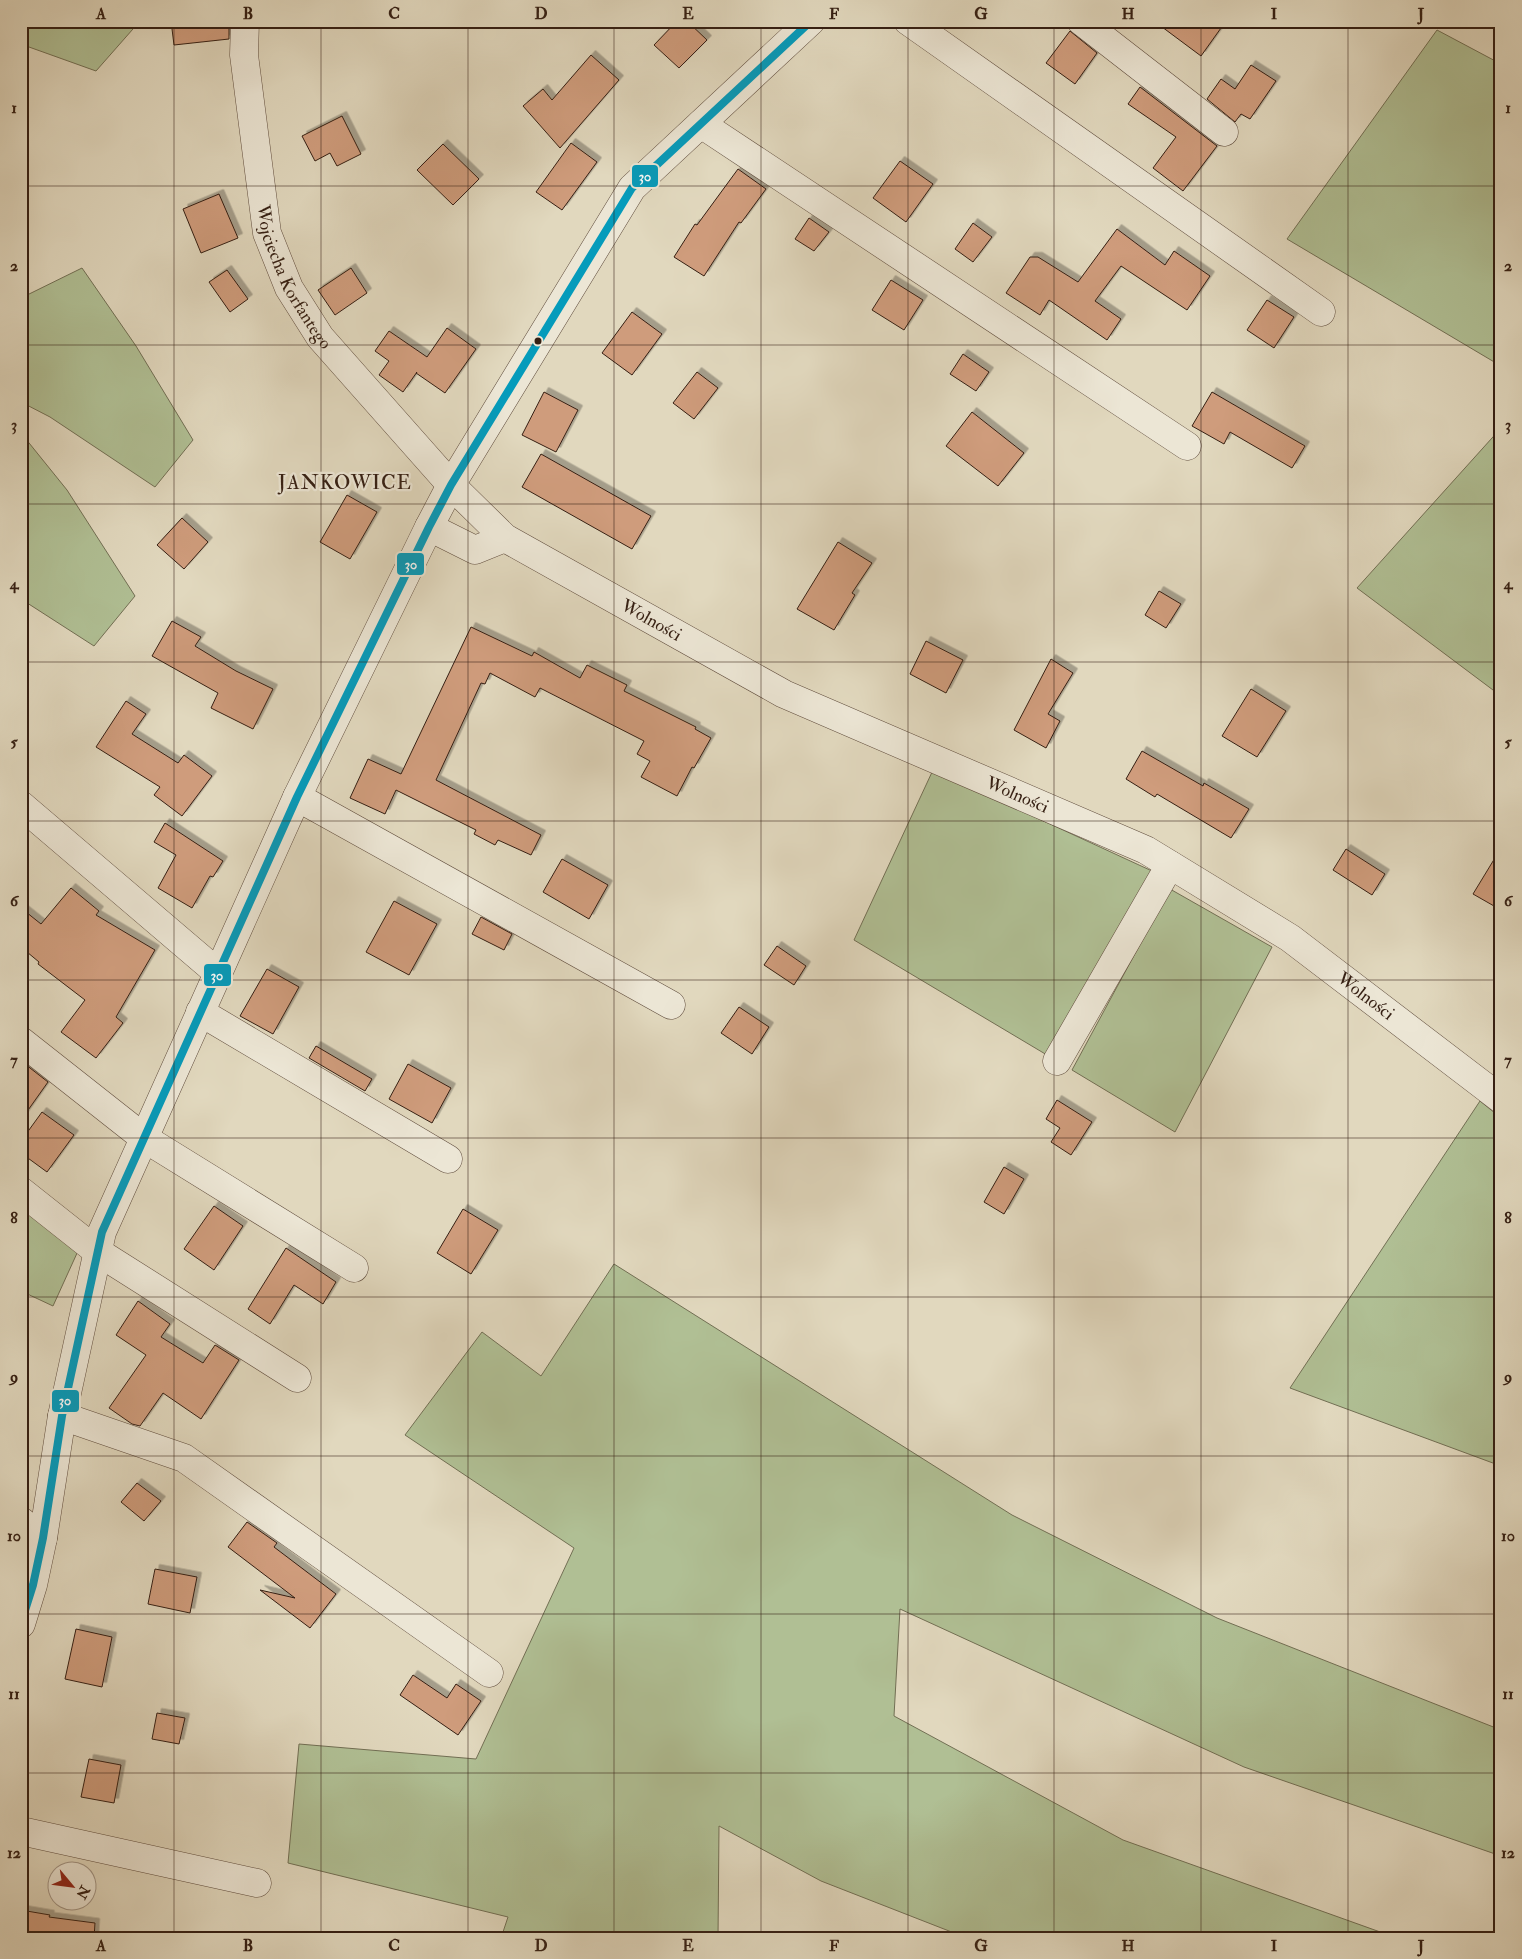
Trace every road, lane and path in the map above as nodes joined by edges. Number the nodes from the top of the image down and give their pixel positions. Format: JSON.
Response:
{"nodes":[{"id":1,"x":245,"y":21,"type":"edge"},
{"id":2,"x":811,"y":21,"type":"edge"},
{"id":3,"x":908,"y":21,"type":"edge"},
{"id":4,"x":1081,"y":21,"type":"edge"},
{"id":5,"x":701,"y":124,"type":"junction"},
{"id":6,"x":1224,"y":132,"type":"dead end"},
{"id":7,"x":1321,"y":312,"type":"dead end"},
{"id":8,"x":1187,"y":446,"type":"dead end"},
{"id":9,"x":451,"y":485,"type":"junction"},
{"id":10,"x":429,"y":527,"type":"junction"},
{"id":11,"x":505,"y":538,"type":"junction"},
{"id":12,"x":297,"y":797,"type":"junction"},
{"id":13,"x":21,"y":805,"type":"edge"},
{"id":14,"x":1170,"y":865,"type":"junction"},
{"id":15,"x":218,"y":973,"type":"junction"},
{"id":16,"x":671,"y":1005,"type":"dead end"},
{"id":17,"x":200,"y":1012,"type":"junction"},
{"id":18,"x":21,"y":1041,"type":"edge"},
{"id":19,"x":1057,"y":1062,"type":"dead end"},
{"id":20,"x":1500,"y":1098,"type":"edge"},
{"id":21,"x":144,"y":1138,"type":"junction"},
{"id":22,"x":448,"y":1158,"type":"dead end"},
{"id":23,"x":21,"y":1191,"type":"edge"},
{"id":24,"x":98,"y":1252,"type":"junction"},
{"id":25,"x":354,"y":1268,"type":"dead end"},
{"id":26,"x":297,"y":1378,"type":"dead end"},
{"id":27,"x":62,"y":1416,"type":"junction"},
{"id":28,"x":21,"y":1521,"type":"edge"},
{"id":29,"x":43,"y":1538,"type":"junction"},
{"id":30,"x":27,"y":1583,"type":"edge"},
{"id":31,"x":21,"y":1624,"type":"edge"},
{"id":32,"x":489,"y":1673,"type":"dead end"},
{"id":33,"x":21,"y":1831,"type":"edge"},
{"id":34,"x":257,"y":1883,"type":"dead end"}],
"edges":[{"from":1,"to":9,"type":"street","name":"Wojciecha Korfantego"},
{"from":2,"to":5,"type":"street"},
{"from":3,"to":7,"type":"street"},
{"from":4,"to":6,"type":"street"},
{"from":5,"to":8,"type":"street"},
{"from":5,"to":9,"type":"street"},
{"from":9,"to":10,"type":"street"},
{"from":9,"to":11,"type":"street","name":"Wolności"},
{"from":10,"to":11,"type":"street"},
{"from":10,"to":12,"type":"street"},
{"from":11,"to":14,"type":"street","name":"Wolności"},
{"from":12,"to":15,"type":"street"},
{"from":12,"to":16,"type":"street"},
{"from":13,"to":15,"type":"street"},
{"from":14,"to":19,"type":"street"},
{"from":14,"to":20,"type":"street","name":"Wolności"},
{"from":15,"to":17,"type":"street"},
{"from":17,"to":21,"type":"street"},
{"from":17,"to":22,"type":"street"},
{"from":18,"to":21,"type":"street"},
{"from":21,"to":24,"type":"street"},
{"from":21,"to":25,"type":"street"},
{"from":23,"to":24,"type":"street"},
{"from":24,"to":26,"type":"street"},
{"from":24,"to":27,"type":"street"},
{"from":27,"to":29,"type":"street"},
{"from":27,"to":32,"type":"street"},
{"from":28,"to":29,"type":"street"},
{"from":29,"to":30,"type":"street"},
{"from":30,"to":31,"type":"street"},
{"from":33,"to":34,"type":"street"}]}
